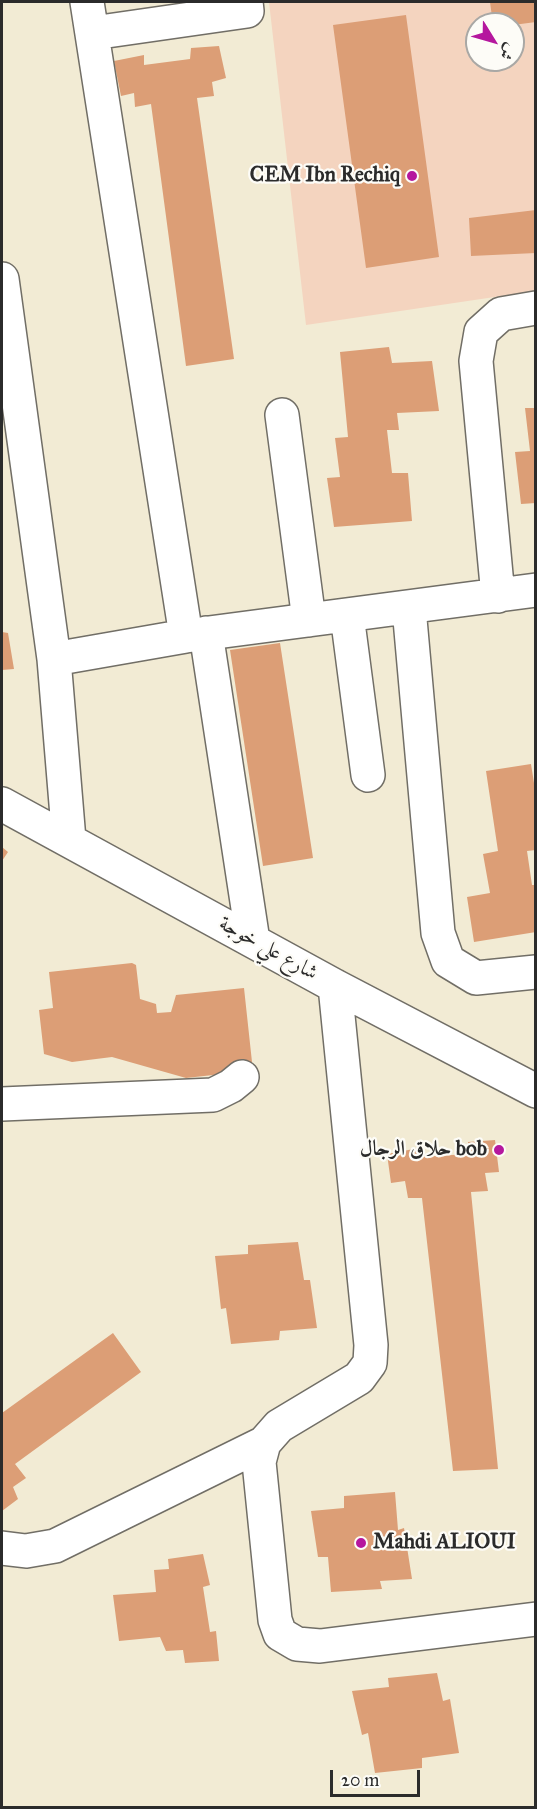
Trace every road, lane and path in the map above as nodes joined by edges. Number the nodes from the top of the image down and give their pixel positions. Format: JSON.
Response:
{"nodes":[{"id":1,"x":87,"y":2,"type":"edge"},
{"id":2,"x":246,"y":2,"type":"edge"},
{"id":3,"x":93,"y":33,"type":"junction"},
{"id":4,"x":2,"y":279,"type":"edge"},
{"id":5,"x":536,"y":308,"type":"edge"},
{"id":6,"x":282,"y":415,"type":"dead end"},
{"id":7,"x":536,"y":590,"type":"edge"},
{"id":8,"x":498,"y":596,"type":"junction"},
{"id":9,"x":409,"y":608,"type":"junction"},
{"id":10,"x":347,"y":615,"type":"junction"},
{"id":11,"x":309,"y":620,"type":"junction"},
{"id":12,"x":196,"y":634,"type":"junction"},
{"id":13,"x":54,"y":658,"type":"junction"},
{"id":14,"x":368,"y":775,"type":"dead end"},
{"id":15,"x":2,"y":804,"type":"edge"},
{"id":16,"x":69,"y":840,"type":"junction"},
{"id":17,"x":253,"y":941,"type":"junction"},
{"id":18,"x":536,"y":972,"type":"edge"},
{"id":19,"x":336,"y":986,"type":"junction"},
{"id":20,"x":242,"y":1077,"type":"dead end"},
{"id":21,"x":536,"y":1090,"type":"edge"},
{"id":22,"x":2,"y":1104,"type":"edge"},
{"id":23,"x":264,"y":1443,"type":"junction"},
{"id":24,"x":2,"y":1548,"type":"edge"},
{"id":25,"x":536,"y":1619,"type":"edge"}],
"edges":[{"from":1,"to":3,"type":"street"},
{"from":2,"to":3,"type":"street"},
{"from":3,"to":12,"type":"street"},
{"from":4,"to":13,"type":"street"},
{"from":5,"to":8,"type":"street"},
{"from":6,"to":11,"type":"street"},
{"from":7,"to":8,"type":"street"},
{"from":8,"to":9,"type":"street"},
{"from":9,"to":10,"type":"street"},
{"from":9,"to":18,"type":"street"},
{"from":10,"to":11,"type":"street"},
{"from":10,"to":14,"type":"street"},
{"from":11,"to":12,"type":"street"},
{"from":12,"to":13,"type":"street"},
{"from":12,"to":17,"type":"street"},
{"from":13,"to":16,"type":"street"},
{"from":15,"to":16,"type":"street","name":"شارع علي خوجة"},
{"from":16,"to":17,"type":"street","name":"شارع علي خوجة"},
{"from":17,"to":19,"type":"street","name":"شارع علي خوجة"},
{"from":19,"to":21,"type":"street","name":"شارع علي خوجة"},
{"from":19,"to":23,"type":"street"},
{"from":20,"to":22,"type":"street"},
{"from":23,"to":24,"type":"street"},
{"from":23,"to":25,"type":"street"}]}
